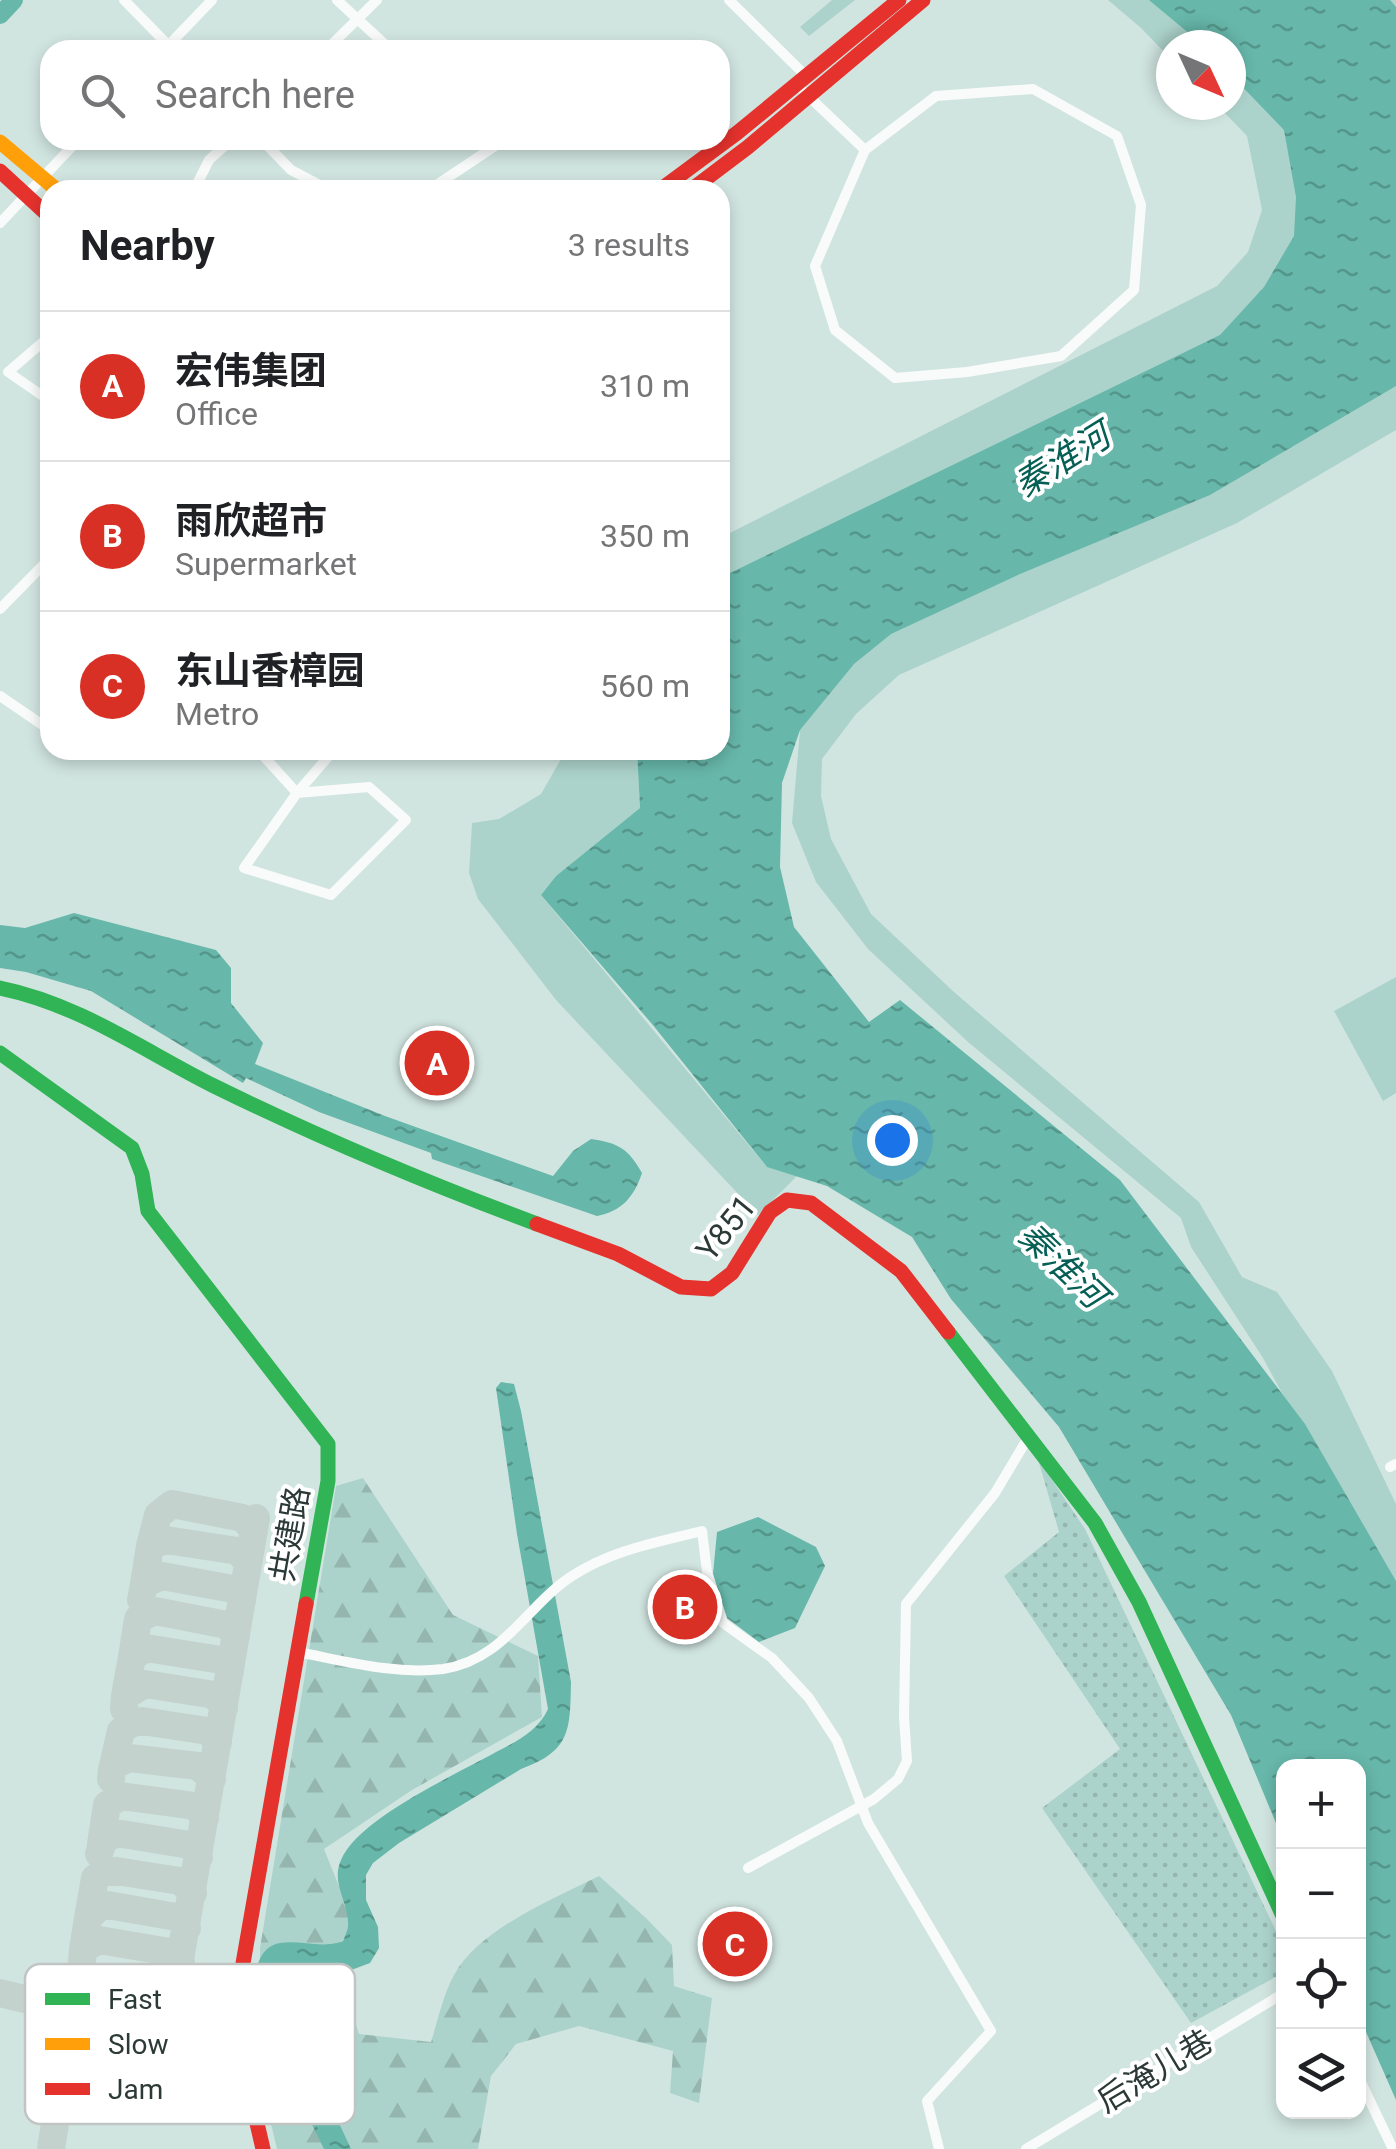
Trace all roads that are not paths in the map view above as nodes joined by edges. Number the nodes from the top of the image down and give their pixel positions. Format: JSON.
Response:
{"nodes":[{"id":1,"x":124,"y":0,"type":"edge"},
{"id":2,"x":212,"y":0,"type":"edge"},
{"id":3,"x":337,"y":0,"type":"edge"},
{"id":4,"x":376,"y":0,"type":"edge"},
{"id":5,"x":728,"y":0,"type":"edge"},
{"id":6,"x":899,"y":0,"type":"edge"},
{"id":7,"x":923,"y":0,"type":"edge"},
{"id":8,"x":358,"y":20,"type":"junction"},
{"id":9,"x":160,"y":40,"type":"edge"},
{"id":10,"x":176,"y":40,"type":"edge"},
{"id":11,"x":337,"y":40,"type":"edge"},
{"id":12,"x":380,"y":40,"type":"edge"},
{"id":13,"x":803,"y":85,"type":"junction"},
{"id":14,"x":730,"y":138,"type":"edge"},
{"id":15,"x":0,"y":142,"type":"edge"},
{"id":16,"x":68,"y":150,"type":"edge"},
{"id":17,"x":220,"y":150,"type":"edge"},
{"id":18,"x":272,"y":150,"type":"edge"},
{"id":19,"x":490,"y":150,"type":"edge"},
{"id":20,"x":714,"y":150,"type":"edge"},
{"id":21,"x":865,"y":150,"type":"junction"},
{"id":22,"x":0,"y":171,"type":"edge"},
{"id":23,"x":42,"y":177,"type":"junction"},
{"id":24,"x":45,"y":180,"type":"edge"},
{"id":25,"x":199,"y":180,"type":"edge"},
{"id":26,"x":310,"y":180,"type":"edge"},
{"id":27,"x":445,"y":180,"type":"edge"},
{"id":28,"x":674,"y":180,"type":"edge"},
{"id":29,"x":704,"y":180,"type":"edge"},
{"id":30,"x":27,"y":194,"type":"junction"},
{"id":31,"x":40,"y":206,"type":"edge"},
{"id":32,"x":0,"y":223,"type":"edge"},
{"id":33,"x":40,"y":345,"type":"edge"},
{"id":34,"x":40,"y":394,"type":"edge"},
{"id":35,"x":40,"y":568,"type":"edge"},
{"id":36,"x":0,"y":609,"type":"edge"},
{"id":37,"x":0,"y":696,"type":"edge"},
{"id":38,"x":40,"y":723,"type":"edge"},
{"id":39,"x":267,"y":760,"type":"edge"},
{"id":40,"x":325,"y":760,"type":"edge"},
{"id":41,"x":297,"y":793,"type":"junction"},
{"id":42,"x":0,"y":988,"type":"edge"},
{"id":43,"x":0,"y":1053,"type":"edge"},
{"id":44,"x":1029,"y":1436,"type":"junction"},
{"id":45,"x":298,"y":1652,"type":"junction"},
{"id":46,"x":861,"y":1806,"type":"junction"},
{"id":47,"x":748,"y":1868,"type":"dead end"},
{"id":48,"x":1276,"y":1901,"type":"edge"},
{"id":49,"x":243,"y":1964,"type":"edge"},
{"id":50,"x":1276,"y":1998,"type":"edge"},
{"id":51,"x":1366,"y":2092,"type":"edge"},
{"id":52,"x":257,"y":2124,"type":"edge"},
{"id":53,"x":263,"y":2149,"type":"edge"},
{"id":54,"x":939,"y":2149,"type":"edge"},
{"id":55,"x":1026,"y":2149,"type":"edge"},
{"id":56,"x":1394,"y":2149,"type":"edge"}],
"edges":[{"from":1,"to":9,"type":"street"},
{"from":2,"to":10,"type":"street"},
{"from":3,"to":8,"type":"street"},
{"from":4,"to":8,"type":"street"},
{"from":5,"to":13,"type":"street"},
{"from":6,"to":13,"type":"street"},
{"from":7,"to":13,"type":"street"},
{"from":8,"to":11,"type":"street"},
{"from":8,"to":12,"type":"street"},
{"from":13,"to":14,"type":"street"},
{"from":13,"to":21,"type":"street"},
{"from":13,"to":29,"type":"street"},
{"from":15,"to":23,"type":"street"},
{"from":16,"to":23,"type":"street"},
{"from":17,"to":25,"type":"street"},
{"from":18,"to":26,"type":"street"},
{"from":19,"to":27,"type":"street"},
{"from":20,"to":28,"type":"street"},
{"from":21,"to":21,"type":"street"},
{"from":22,"to":30,"type":"street"},
{"from":23,"to":24,"type":"street"},
{"from":23,"to":30,"type":"street"},
{"from":30,"to":31,"type":"street"},
{"from":30,"to":32,"type":"street"},
{"from":33,"to":34,"type":"street"},
{"from":35,"to":36,"type":"street"},
{"from":37,"to":38,"type":"street"},
{"from":39,"to":41,"type":"street"},
{"from":40,"to":41,"type":"street"},
{"from":41,"to":41,"type":"street"},
{"from":42,"to":44,"type":"street","name":"Y851"},
{"from":43,"to":45,"type":"street","name":"共建路"},
{"from":44,"to":46,"type":"street"},
{"from":44,"to":48,"type":"street","name":"Y851"},
{"from":45,"to":46,"type":"street"},
{"from":45,"to":49,"type":"street","name":"共建路"},
{"from":46,"to":47,"type":"street"},
{"from":46,"to":54,"type":"street"},
{"from":50,"to":55,"type":"street","name":"后淹儿巷"},
{"from":51,"to":56,"type":"street"},
{"from":52,"to":53,"type":"street","name":"共建路"}]}
